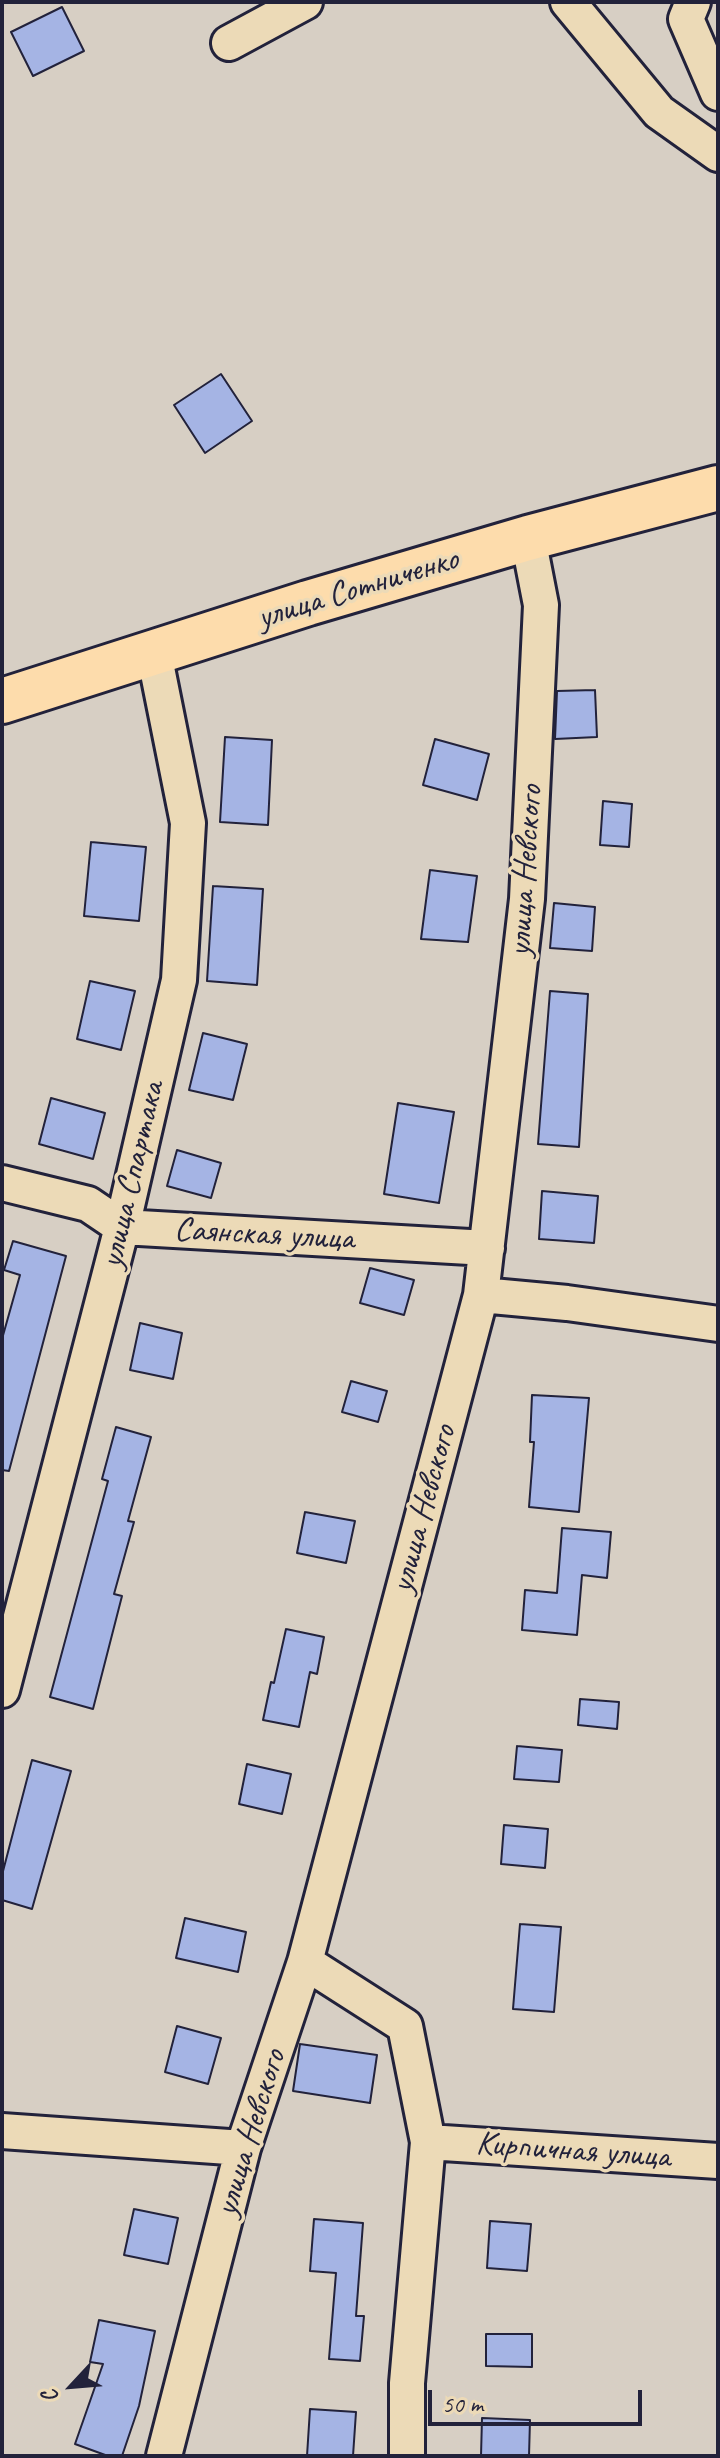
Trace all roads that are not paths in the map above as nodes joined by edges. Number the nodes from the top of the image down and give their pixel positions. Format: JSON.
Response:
{"nodes":[{"id":1,"x":305,"y":2,"type":"edge"},
{"id":2,"x":568,"y":2,"type":"edge"},
{"id":3,"x":686,"y":8,"type":"edge"},
{"id":4,"x":229,"y":43,"type":"dead end"},
{"id":5,"x":718,"y":93,"type":"edge"},
{"id":6,"x":718,"y":154,"type":"edge"},
{"id":7,"x":718,"y":488,"type":"edge"},
{"id":8,"x":528,"y":538,"type":"junction"},
{"id":9,"x":154,"y":653,"type":"junction"},
{"id":10,"x":2,"y":701,"type":"edge"},
{"id":11,"x":2,"y":1183,"type":"edge"},
{"id":12,"x":122,"y":1227,"type":"junction"},
{"id":13,"x":487,"y":1248,"type":"junction"},
{"id":14,"x":481,"y":1295,"type":"junction"},
{"id":15,"x":718,"y":1324,"type":"edge"},
{"id":16,"x":2,"y":1690,"type":"edge"},
{"id":17,"x":305,"y":1962,"type":"junction"},
{"id":18,"x":2,"y":2131,"type":"edge"},
{"id":19,"x":428,"y":2142,"type":"junction"},
{"id":20,"x":243,"y":2148,"type":"junction"},
{"id":21,"x":718,"y":2161,"type":"edge"},
{"id":22,"x":164,"y":2456,"type":"edge"},
{"id":23,"x":407,"y":2456,"type":"edge"}],
"edges":[{"from":1,"to":4,"type":"street"},
{"from":2,"to":6,"type":"street"},
{"from":3,"to":5,"type":"street"},
{"from":7,"to":8,"type":"main road","name":"улица Сотниченко"},
{"from":8,"to":9,"type":"main road","name":"улица Сотниченко"},
{"from":8,"to":13,"type":"street","name":"улица Невского"},
{"from":9,"to":10,"type":"main road","name":"улица Сотниченко"},
{"from":9,"to":12,"type":"street","name":"улица Спартака"},
{"from":11,"to":12,"type":"street"},
{"from":12,"to":13,"type":"street","name":"Саянская улица"},
{"from":12,"to":16,"type":"street","name":"улица Спартака"},
{"from":13,"to":14,"type":"street","name":"улица Невского"},
{"from":14,"to":15,"type":"street"},
{"from":14,"to":17,"type":"street","name":"улица Невского"},
{"from":17,"to":19,"type":"street"},
{"from":17,"to":20,"type":"street","name":"улица Невского"},
{"from":18,"to":20,"type":"street"},
{"from":19,"to":21,"type":"street","name":"Кирпичная улица"},
{"from":19,"to":23,"type":"street"},
{"from":20,"to":22,"type":"street","name":"улица Невского"}]}
